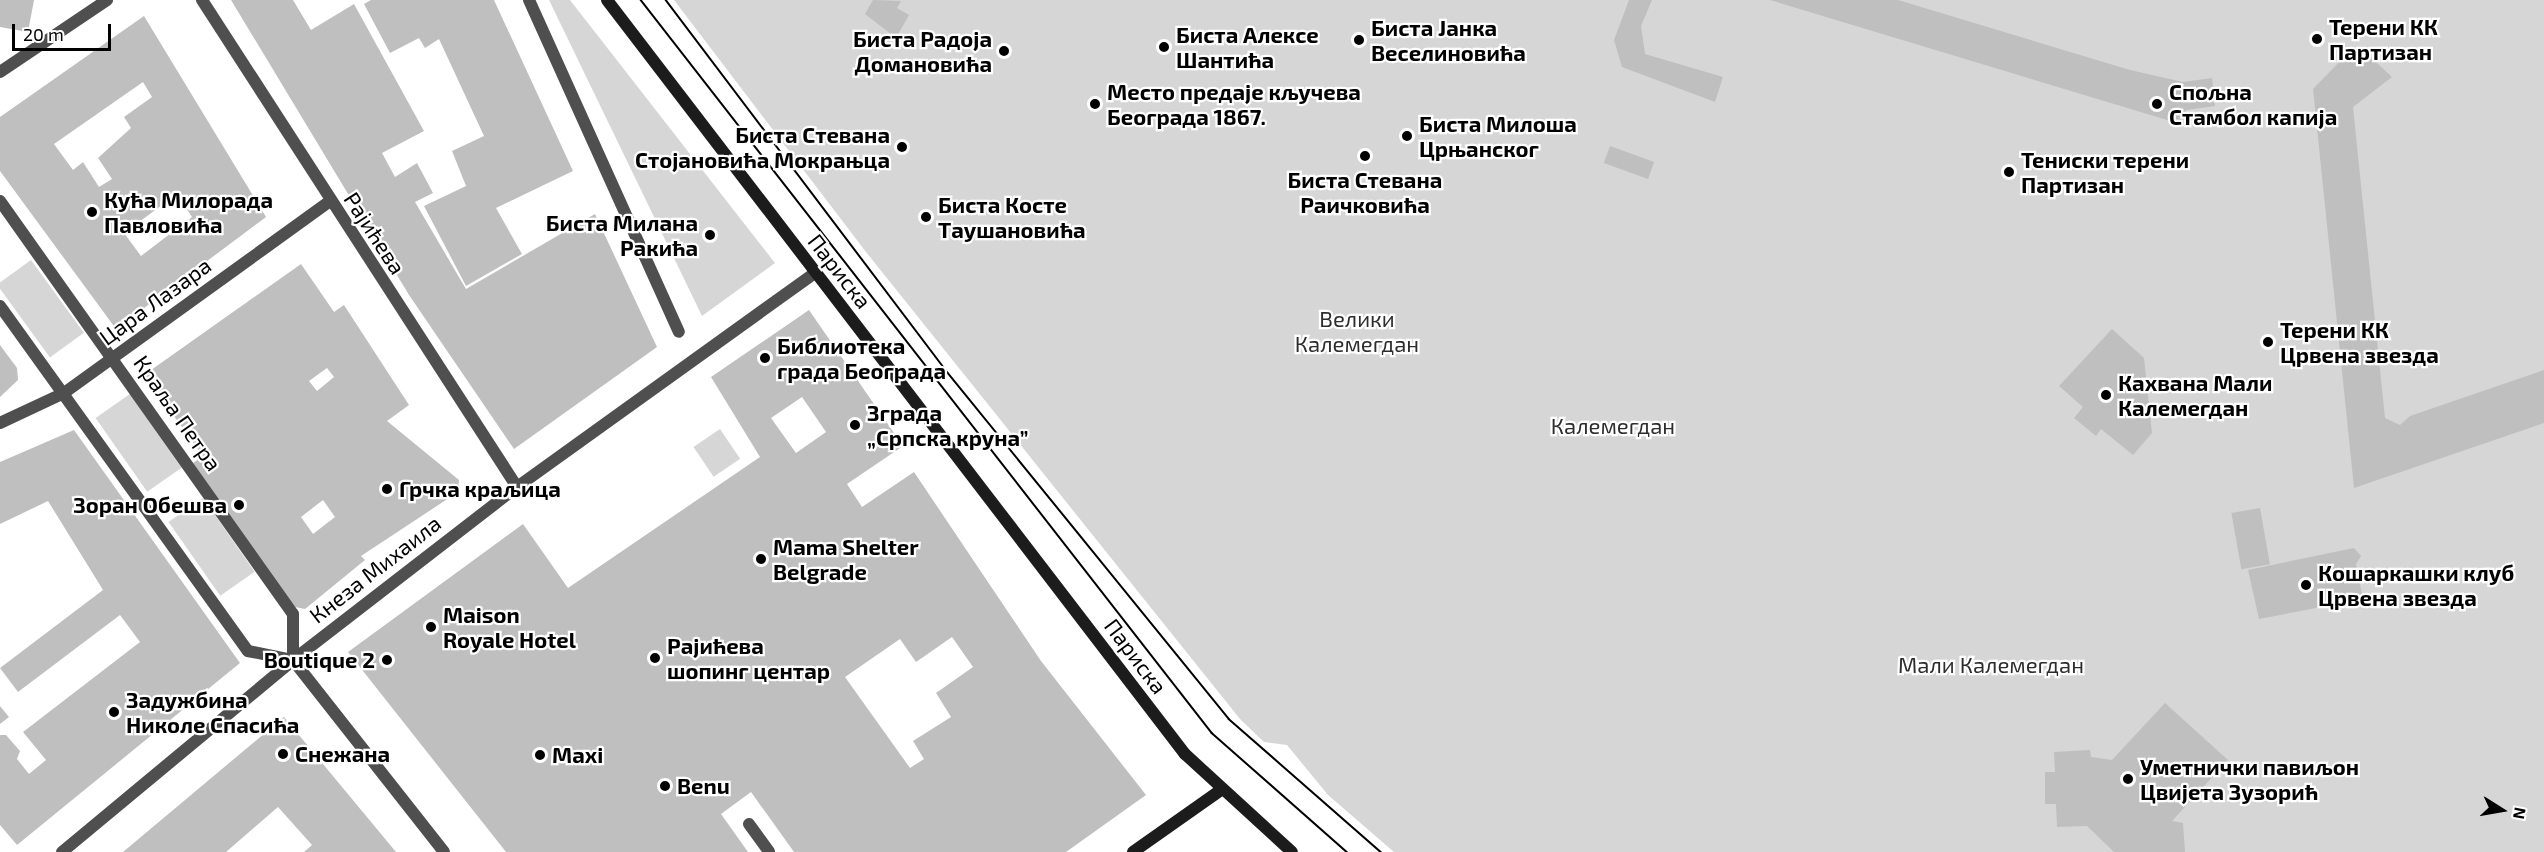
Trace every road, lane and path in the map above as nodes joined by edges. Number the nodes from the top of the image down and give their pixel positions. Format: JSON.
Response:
{"nodes":[{"id":1,"x":107,"y":0,"type":"edge"},
{"id":2,"x":202,"y":0,"type":"edge"},
{"id":3,"x":529,"y":0,"type":"edge"},
{"id":4,"x":607,"y":0,"type":"edge"},
{"id":5,"x":0,"y":72,"type":"edge"},
{"id":6,"x":0,"y":201,"type":"edge"},
{"id":7,"x":329,"y":202,"type":"junction"},
{"id":8,"x":815,"y":273,"type":"junction"},
{"id":9,"x":0,"y":306,"type":"edge"},
{"id":10,"x":679,"y":332,"type":"dead end"},
{"id":11,"x":112,"y":357,"type":"junction"},
{"id":12,"x":64,"y":393,"type":"junction"},
{"id":13,"x":0,"y":423,"type":"edge"},
{"id":14,"x":518,"y":487,"type":"junction"},
{"id":15,"x":293,"y":660,"type":"junction"},
{"id":16,"x":1221,"y":790,"type":"junction"},
{"id":17,"x":749,"y":824,"type":"dead end"},
{"id":18,"x":62,"y":852,"type":"edge"},
{"id":19,"x":444,"y":852,"type":"edge"},
{"id":20,"x":770,"y":852,"type":"edge"},
{"id":21,"x":1133,"y":852,"type":"edge"},
{"id":22,"x":1292,"y":852,"type":"edge"}],
"edges":[{"from":1,"to":5,"type":"street"},
{"from":2,"to":7,"type":"street","name":"Рајићева"},
{"from":3,"to":10,"type":"street"},
{"from":4,"to":8,"type":"street","name":"Париска"},
{"from":6,"to":11,"type":"street","name":"Краља Петра"},
{"from":7,"to":11,"type":"street","name":"Цара Лазара"},
{"from":7,"to":14,"type":"street","name":"Рајићева"},
{"from":8,"to":14,"type":"street","name":"Кнеза Михаила"},
{"from":8,"to":16,"type":"street","name":"Париска"},
{"from":9,"to":12,"type":"street"},
{"from":11,"to":12,"type":"street","name":"Цара Лазара"},
{"from":11,"to":15,"type":"street","name":"Краља Петра"},
{"from":12,"to":13,"type":"street","name":"Цара Лазара"},
{"from":12,"to":15,"type":"street"},
{"from":14,"to":15,"type":"street","name":"Кнеза Михаила"},
{"from":15,"to":18,"type":"street","name":"Кнеза Михаила"},
{"from":15,"to":19,"type":"street"},
{"from":16,"to":21,"type":"street"},
{"from":16,"to":22,"type":"street","name":"Париска"},
{"from":17,"to":20,"type":"street"}]}
